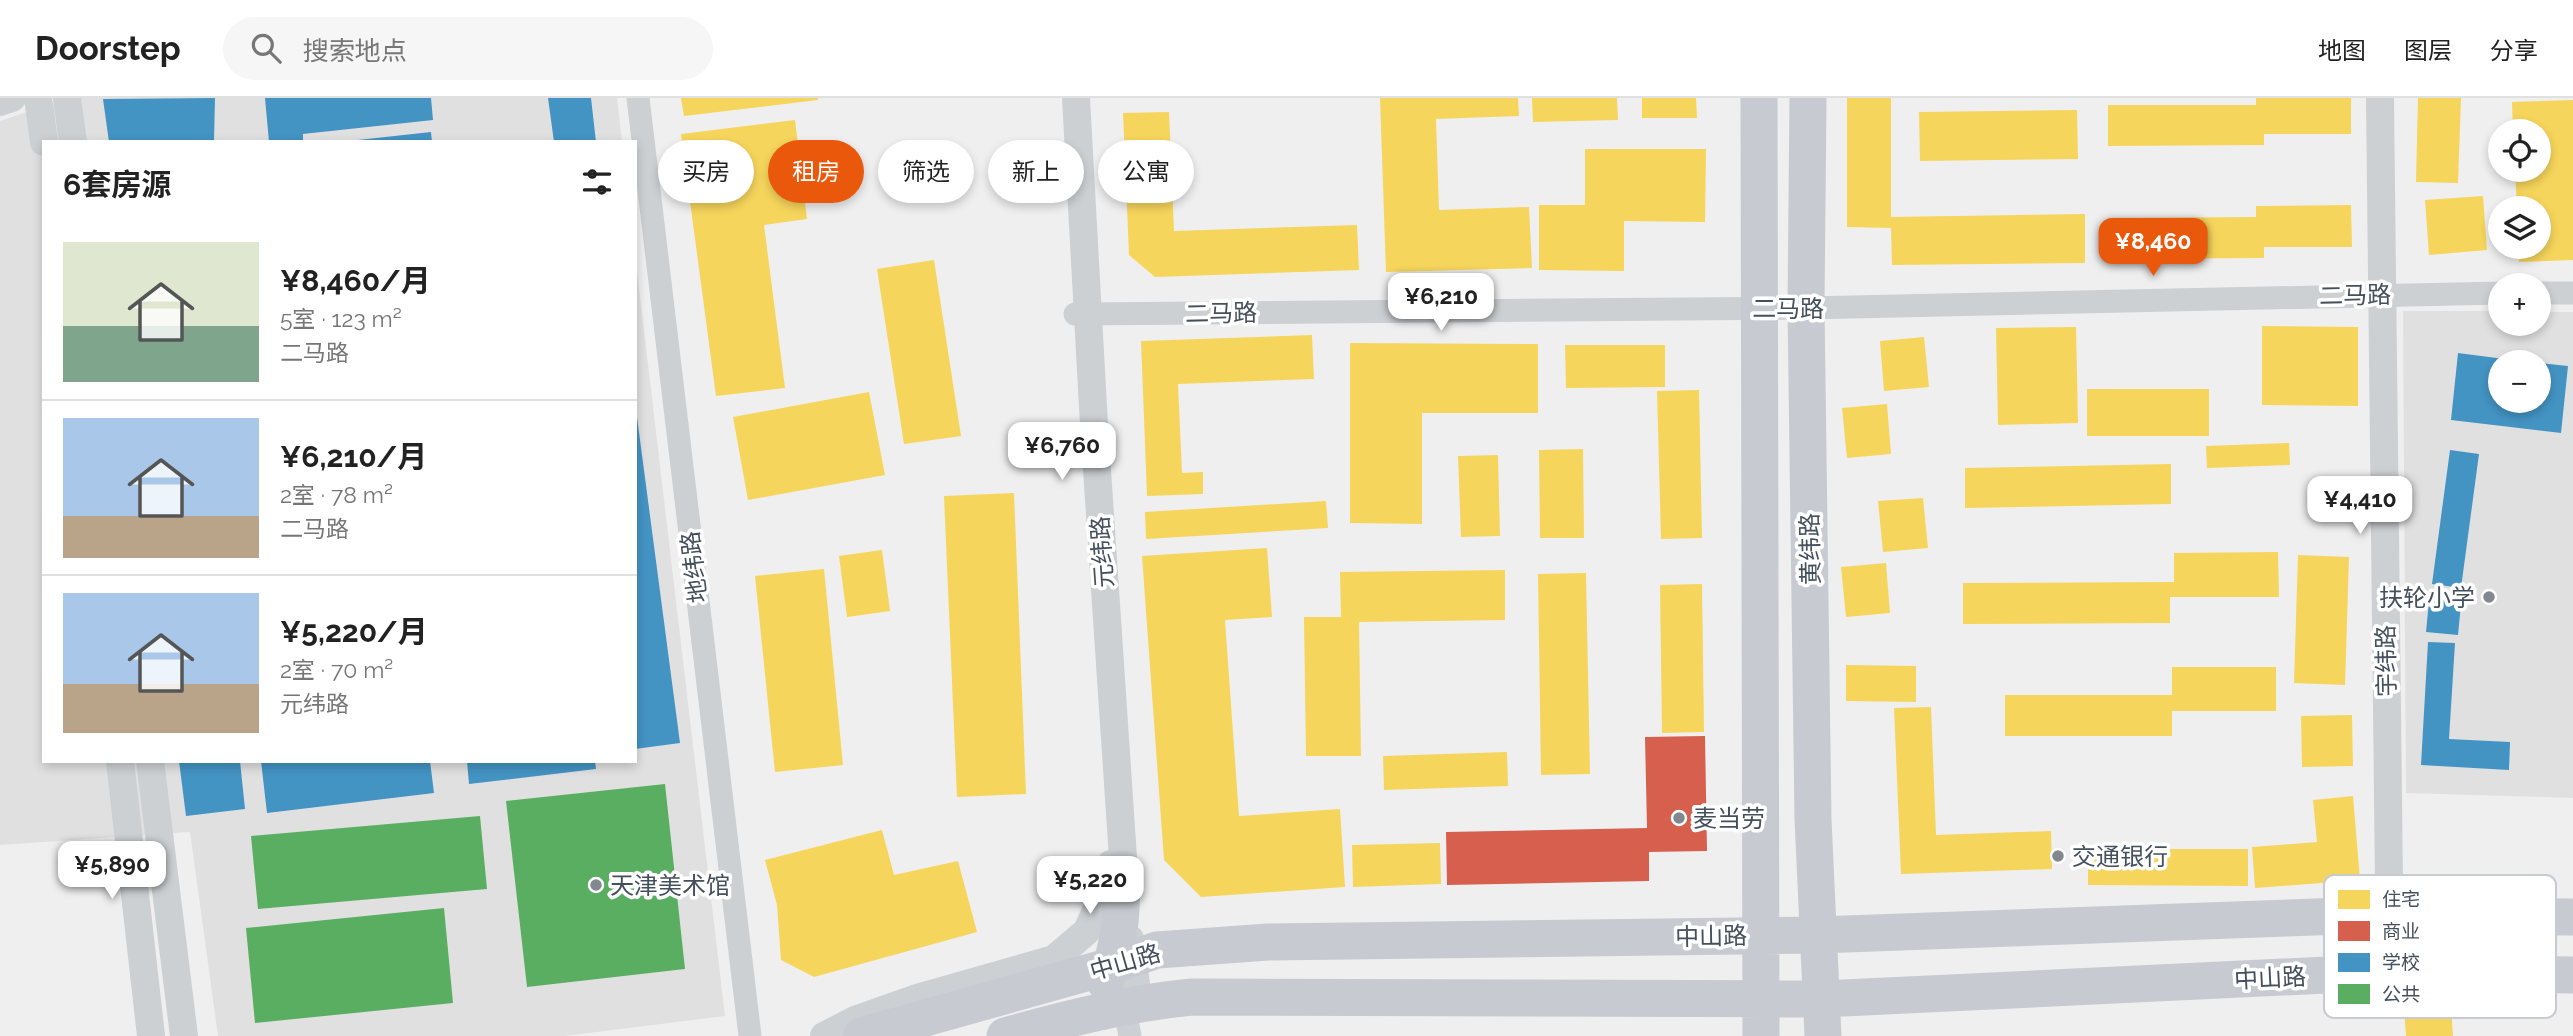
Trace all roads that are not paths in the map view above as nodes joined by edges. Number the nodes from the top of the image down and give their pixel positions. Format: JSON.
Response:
{"nodes":[{"id":1,"x":12,"y":98,"type":"edge"},
{"id":2,"x":38,"y":98,"type":"edge"},
{"id":3,"x":67,"y":98,"type":"edge"},
{"id":4,"x":638,"y":98,"type":"edge"},
{"id":5,"x":1063,"y":98,"type":"edge"},
{"id":6,"x":1076,"y":98,"type":"edge"},
{"id":7,"x":1759,"y":98,"type":"edge"},
{"id":8,"x":1808,"y":98,"type":"edge"},
{"id":9,"x":2380,"y":98,"type":"edge"},
{"id":10,"x":0,"y":102,"type":"edge"},
{"id":11,"x":44,"y":140,"type":"edge"},
{"id":12,"x":73,"y":140,"type":"edge"},
{"id":13,"x":2488,"y":293,"type":"edge"},
{"id":14,"x":2551,"y":293,"type":"edge"},
{"id":15,"x":2573,"y":293,"type":"edge"},
{"id":16,"x":2382,"y":294,"type":"junction"},
{"id":17,"x":1759,"y":307,"type":"junction"},
{"id":18,"x":1806,"y":308,"type":"junction"},
{"id":19,"x":1082,"y":314,"type":"junction"},
{"id":20,"x":120,"y":763,"type":"edge"},
{"id":21,"x":150,"y":763,"type":"edge"},
{"id":22,"x":1116,"y":866,"type":"junction"},
{"id":23,"x":2389,"y":875,"type":"edge"},
{"id":24,"x":2324,"y":918,"type":"edge"},
{"id":25,"x":1818,"y":935,"type":"junction"},
{"id":26,"x":1760,"y":936,"type":"junction"},
{"id":27,"x":1120,"y":960,"type":"junction"},
{"id":28,"x":2324,"y":975,"type":"edge"},
{"id":29,"x":1761,"y":999,"type":"junction"},
{"id":30,"x":1822,"y":999,"type":"junction"},
{"id":31,"x":1065,"y":1020,"type":"junction"},
{"id":32,"x":1134,"y":1021,"type":"edge"},
{"id":33,"x":151,"y":1036,"type":"edge"},
{"id":34,"x":184,"y":1036,"type":"edge"},
{"id":35,"x":750,"y":1036,"type":"edge"},
{"id":36,"x":824,"y":1036,"type":"edge"},
{"id":37,"x":861,"y":1036,"type":"edge"},
{"id":38,"x":1005,"y":1036,"type":"edge"},
{"id":39,"x":1761,"y":1036,"type":"edge"},
{"id":40,"x":1824,"y":1036,"type":"edge"}],
"edges":[{"from":1,"to":10,"type":"street"},
{"from":2,"to":11,"type":"street"},
{"from":3,"to":12,"type":"street"},
{"from":4,"to":35,"type":"street","name":"地纬路"},
{"from":5,"to":19,"type":"street","name":"元纬路"},
{"from":6,"to":19,"type":"street","name":"元纬路"},
{"from":7,"to":17,"type":"main road","name":"黄纬路"},
{"from":8,"to":18,"type":"main road","name":"黄纬路"},
{"from":9,"to":16,"type":"street","name":"宇纬路"},
{"from":13,"to":16,"type":"street","name":"二马路"},
{"from":14,"to":15,"type":"street"},
{"from":16,"to":18,"type":"street","name":"二马路"},
{"from":16,"to":23,"type":"street","name":"宇纬路"},
{"from":17,"to":18,"type":"street","name":"二马路"},
{"from":17,"to":19,"type":"street","name":"二马路"},
{"from":17,"to":26,"type":"main road","name":"黄纬路"},
{"from":18,"to":25,"type":"main road","name":"黄纬路"},
{"from":19,"to":22,"type":"street","name":"元纬路"},
{"from":20,"to":33,"type":"street"},
{"from":21,"to":34,"type":"street"},
{"from":22,"to":27,"type":"main road"},
{"from":22,"to":36,"type":"street"},
{"from":24,"to":25,"type":"main road","name":"中山路"},
{"from":25,"to":26,"type":"main road","name":"中山路"},
{"from":25,"to":30,"type":"main road","name":"黄纬路"},
{"from":26,"to":27,"type":"main road","name":"中山路"},
{"from":26,"to":29,"type":"main road","name":"黄纬路"},
{"from":27,"to":31,"type":"main road"},
{"from":27,"to":32,"type":"street"},
{"from":27,"to":37,"type":"main road","name":"中山路"},
{"from":28,"to":30,"type":"main road","name":"中山路"},
{"from":29,"to":30,"type":"main road","name":"中山路"},
{"from":29,"to":32,"type":"main road","name":"中山路"},
{"from":29,"to":39,"type":"main road","name":"黄纬路"},
{"from":30,"to":40,"type":"main road","name":"黄纬路"},
{"from":31,"to":32,"type":"main road","name":"中山路"},
{"from":31,"to":38,"type":"main road","name":"中山路"}]}
